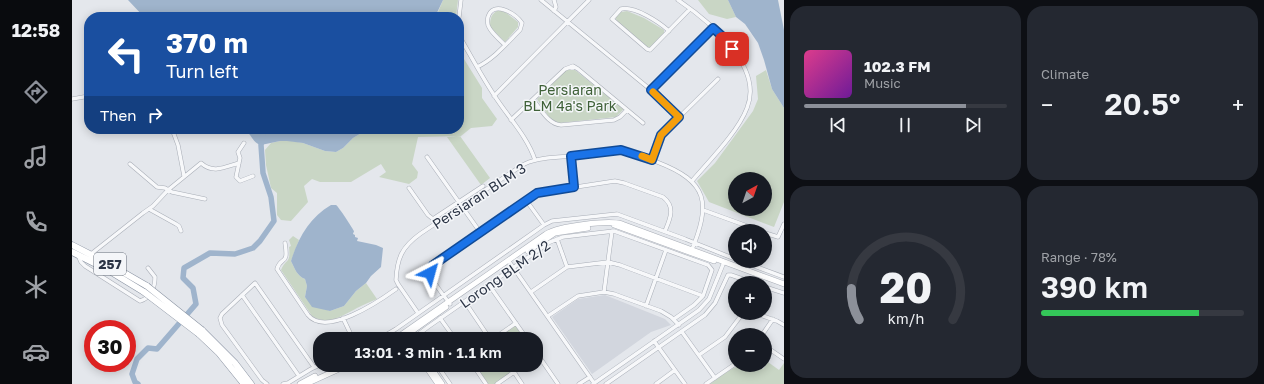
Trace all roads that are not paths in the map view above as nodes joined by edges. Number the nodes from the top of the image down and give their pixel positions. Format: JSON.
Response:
{"nodes":[{"id":1,"x":461,"y":0,"type":"edge"},
{"id":2,"x":541,"y":0,"type":"edge"},
{"id":3,"x":554,"y":0,"type":"edge"},
{"id":4,"x":589,"y":0,"type":"edge"},
{"id":5,"x":678,"y":0,"type":"edge"},
{"id":6,"x":690,"y":9,"type":"junction"},
{"id":7,"x":554,"y":11,"type":"junction"},
{"id":8,"x":460,"y":12,"type":"edge"},
{"id":9,"x":568,"y":22,"type":"junction"},
{"id":10,"x":713,"y":28,"type":"junction"},
{"id":11,"x":669,"y":31,"type":"junction"},
{"id":12,"x":464,"y":44,"type":"edge"},
{"id":13,"x":506,"y":45,"type":"junction"},
{"id":14,"x":477,"y":67,"type":"junction"},
{"id":15,"x":718,"y":79,"type":"dead end"},
{"id":16,"x":651,"y":90,"type":"junction"},
{"id":17,"x":84,"y":96,"type":"edge"},
{"id":18,"x":494,"y":96,"type":"junction"},
{"id":19,"x":72,"y":99,"type":"edge"},
{"id":20,"x":533,"y":100,"type":"junction"},
{"id":21,"x":627,"y":110,"type":"junction"},
{"id":22,"x":679,"y":117,"type":"junction"},
{"id":23,"x":511,"y":120,"type":"junction"},
{"id":24,"x":643,"y":123,"type":"dead end"},
{"id":25,"x":174,"y":134,"type":"edge"},
{"id":26,"x":244,"y":142,"type":"dead end"},
{"id":27,"x":571,"y":156,"type":"junction"},
{"id":28,"x":427,"y":157,"type":"dead end"},
{"id":29,"x":535,"y":160,"type":"junction"},
{"id":30,"x":652,"y":160,"type":"junction"},
{"id":31,"x":239,"y":163,"type":"junction"},
{"id":32,"x":130,"y":164,"type":"dead end"},
{"id":33,"x":184,"y":176,"type":"junction"},
{"id":34,"x":253,"y":176,"type":"dead end"},
{"id":35,"x":692,"y":181,"type":"junction"},
{"id":36,"x":483,"y":186,"type":"dead end"},
{"id":37,"x":574,"y":187,"type":"junction"},
{"id":38,"x":409,"y":188,"type":"dead end"},
{"id":39,"x":168,"y":190,"type":"junction"},
{"id":40,"x":205,"y":199,"type":"dead end"},
{"id":41,"x":526,"y":200,"type":"junction"},
{"id":42,"x":458,"y":202,"type":"junction"},
{"id":43,"x":461,"y":206,"type":"junction"},
{"id":44,"x":149,"y":209,"type":"junction"},
{"id":45,"x":703,"y":210,"type":"junction"},
{"id":46,"x":741,"y":224,"type":"edge"},
{"id":47,"x":784,"y":224,"type":"edge"},
{"id":48,"x":544,"y":225,"type":"junction"},
{"id":49,"x":181,"y":231,"type":"dead end"},
{"id":50,"x":612,"y":231,"type":"junction"},
{"id":51,"x":666,"y":231,"type":"junction"},
{"id":52,"x":480,"y":232,"type":"junction"},
{"id":53,"x":772,"y":235,"type":"edge"},
{"id":54,"x":557,"y":239,"type":"junction"},
{"id":55,"x":285,"y":243,"type":"dead end"},
{"id":56,"x":695,"y":243,"type":"junction"},
{"id":57,"x":72,"y":245,"type":"edge"},
{"id":58,"x":666,"y":250,"type":"junction"},
{"id":59,"x":692,"y":251,"type":"junction"},
{"id":60,"x":75,"y":254,"type":"edge"},
{"id":61,"x":91,"y":254,"type":"junction"},
{"id":62,"x":728,"y":256,"type":"edge"},
{"id":63,"x":608,"y":262,"type":"junction"},
{"id":64,"x":723,"y":263,"type":"junction"},
{"id":65,"x":511,"y":264,"type":"junction"},
{"id":66,"x":567,"y":267,"type":"junction"},
{"id":67,"x":148,"y":268,"type":"dead end"},
{"id":68,"x":760,"y":268,"type":"edge"},
{"id":69,"x":734,"y":276,"type":"edge"},
{"id":70,"x":784,"y":277,"type":"edge"},
{"id":71,"x":656,"y":278,"type":"junction"},
{"id":72,"x":784,"y":284,"type":"edge"},
{"id":73,"x":489,"y":285,"type":"junction"},
{"id":74,"x":784,"y":287,"type":"edge"},
{"id":75,"x":145,"y":289,"type":"junction"},
{"id":76,"x":772,"y":289,"type":"edge"},
{"id":77,"x":396,"y":290,"type":"dead end"},
{"id":78,"x":531,"y":292,"type":"junction"},
{"id":79,"x":604,"y":292,"type":"junction"},
{"id":80,"x":784,"y":293,"type":"edge"},
{"id":81,"x":242,"y":295,"type":"junction"},
{"id":82,"x":444,"y":295,"type":"junction"},
{"id":83,"x":703,"y":296,"type":"junction"},
{"id":84,"x":465,"y":302,"type":"junction"},
{"id":85,"x":449,"y":303,"type":"junction"},
{"id":86,"x":646,"y":306,"type":"junction"},
{"id":87,"x":418,"y":313,"type":"junction"},
{"id":88,"x":548,"y":316,"type":"junction"},
{"id":89,"x":343,"y":318,"type":"junction"},
{"id":90,"x":440,"y":318,"type":"junction"},
{"id":91,"x":674,"y":319,"type":"junction"},
{"id":92,"x":773,"y":319,"type":"joint"},
{"id":93,"x":738,"y":320,"type":"edge"},
{"id":94,"x":516,"y":323,"type":"junction"},
{"id":95,"x":679,"y":325,"type":"junction"},
{"id":96,"x":784,"y":325,"type":"edge"},
{"id":97,"x":767,"y":328,"type":"edge"},
{"id":98,"x":201,"y":332,"type":"junction"},
{"id":99,"x":350,"y":332,"type":"edge"},
{"id":100,"x":390,"y":332,"type":"edge"},
{"id":101,"x":411,"y":332,"type":"edge"},
{"id":102,"x":421,"y":332,"type":"edge"},
{"id":103,"x":450,"y":332,"type":"edge"},
{"id":104,"x":487,"y":332,"type":"edge"},
{"id":105,"x":502,"y":332,"type":"edge"},
{"id":106,"x":522,"y":332,"type":"edge"},
{"id":107,"x":682,"y":332,"type":"junction"},
{"id":108,"x":654,"y":341,"type":"junction"},
{"id":109,"x":659,"y":347,"type":"junction"},
{"id":110,"x":772,"y":351,"type":"edge"},
{"id":111,"x":699,"y":355,"type":"junction"},
{"id":112,"x":784,"y":359,"type":"edge"},
{"id":113,"x":543,"y":363,"type":"edge"},
{"id":114,"x":313,"y":366,"type":"edge"},
{"id":115,"x":313,"y":368,"type":"edge"},
{"id":116,"x":728,"y":369,"type":"edge"},
{"id":117,"x":675,"y":370,"type":"junction"},
{"id":118,"x":324,"y":372,"type":"edge"},
{"id":119,"x":333,"y":372,"type":"edge"},
{"id":120,"x":430,"y":372,"type":"edge"},
{"id":121,"x":434,"y":372,"type":"edge"},
{"id":122,"x":442,"y":372,"type":"edge"},
{"id":123,"x":478,"y":372,"type":"edge"},
{"id":124,"x":514,"y":372,"type":"joint"},
{"id":125,"x":299,"y":376,"type":"junction"},
{"id":126,"x":590,"y":377,"type":"junction"},
{"id":127,"x":715,"y":378,"type":"junction"},
{"id":128,"x":244,"y":384,"type":"edge"},
{"id":129,"x":251,"y":384,"type":"edge"},
{"id":130,"x":267,"y":384,"type":"edge"},
{"id":131,"x":283,"y":384,"type":"edge"},
{"id":132,"x":300,"y":384,"type":"edge"},
{"id":133,"x":306,"y":384,"type":"edge"},
{"id":134,"x":438,"y":384,"type":"edge"},
{"id":135,"x":442,"y":384,"type":"edge"},
{"id":136,"x":450,"y":384,"type":"edge"},
{"id":137,"x":486,"y":384,"type":"edge"},
{"id":138,"x":497,"y":384,"type":"edge"},
{"id":139,"x":522,"y":384,"type":"edge"},
{"id":140,"x":558,"y":384,"type":"edge"},
{"id":141,"x":579,"y":384,"type":"edge"},
{"id":142,"x":593,"y":384,"type":"edge"},
{"id":143,"x":606,"y":384,"type":"edge"},
{"id":144,"x":656,"y":384,"type":"edge"},
{"id":145,"x":685,"y":384,"type":"edge"},
{"id":146,"x":706,"y":384,"type":"edge"}],
"edges":[{"from":1,"to":8,"type":"street"},
{"from":2,"to":7,"type":"street"},
{"from":3,"to":7,"type":"street"},
{"from":4,"to":9,"type":"street"},
{"from":5,"to":6,"type":"street"},
{"from":6,"to":10,"type":"street"},
{"from":6,"to":11,"type":"street"},
{"from":7,"to":9,"type":"street"},
{"from":9,"to":16,"type":"street"},
{"from":9,"to":18,"type":"street"},
{"from":10,"to":16,"type":"street"},
{"from":10,"to":35,"type":"street"},
{"from":11,"to":11,"type":"street"},
{"from":12,"to":14,"type":"street"},
{"from":13,"to":13,"type":"street"},
{"from":13,"to":14,"type":"street"},
{"from":14,"to":18,"type":"street"},
{"from":15,"to":22,"type":"street"},
{"from":16,"to":22,"type":"street"},
{"from":17,"to":19,"type":"street"},
{"from":18,"to":23,"type":"street"},
{"from":20,"to":21,"type":"street"},
{"from":20,"to":21,"type":"street"},
{"from":20,"to":23,"type":"street"},
{"from":21,"to":24,"type":"street"},
{"from":22,"to":30,"type":"street"},
{"from":23,"to":29,"type":"street"},
{"from":25,"to":33,"type":"street"},
{"from":26,"to":31,"type":"street"},
{"from":27,"to":29,"type":"street","name":"Persiaran BLM 3"},
{"from":27,"to":30,"type":"street","name":"Persiaran BLM 3"},
{"from":27,"to":37,"type":"street"},
{"from":28,"to":42,"type":"street"},
{"from":29,"to":43,"type":"street","name":"Persiaran BLM 3"},
{"from":30,"to":35,"type":"street","name":"Persiaran BLM 3"},
{"from":31,"to":33,"type":"street"},
{"from":31,"to":34,"type":"street"},
{"from":32,"to":39,"type":"street"},
{"from":33,"to":39,"type":"street"},
{"from":35,"to":45,"type":"street","name":"Persiaran BLM 3"},
{"from":36,"to":42,"type":"street"},
{"from":37,"to":41,"type":"street"},
{"from":37,"to":51,"type":"street"},
{"from":38,"to":42,"type":"street"},
{"from":39,"to":40,"type":"street"},
{"from":39,"to":44,"type":"street"},
{"from":41,"to":48,"type":"street"},
{"from":41,"to":52,"type":"street"},
{"from":42,"to":43,"type":"street"},
{"from":43,"to":52,"type":"street"},
{"from":43,"to":87,"type":"street","name":"Persiaran BLM 3"},
{"from":44,"to":49,"type":"street"},
{"from":44,"to":61,"type":"street"},
{"from":45,"to":46,"type":"street"},
{"from":45,"to":56,"type":"street","name":"Persiaran BLM 3"},
{"from":47,"to":53,"type":"street"},
{"from":48,"to":51,"type":"street"},
{"from":48,"to":82,"type":"street"},
{"from":50,"to":54,"type":"street","name":"Lorong BLM 2/2"},
{"from":50,"to":58,"type":"street","name":"Lorong BLM 2/2"},
{"from":50,"to":63,"type":"street"},
{"from":51,"to":56,"type":"street"},
{"from":52,"to":82,"type":"street"},
{"from":54,"to":65,"type":"street","name":"Lorong BLM 2/2"},
{"from":54,"to":66,"type":"street"},
{"from":55,"to":89,"type":"street"},
{"from":56,"to":59,"type":"street","name":"Persiaran BLM 3"},
{"from":56,"to":62,"type":"street"},
{"from":57,"to":61,"type":"highway","number":"257"},
{"from":58,"to":71,"type":"street"},
{"from":58,"to":83,"type":"street","name":"Lorong BLM 2/2"},
{"from":59,"to":64,"type":"street"},
{"from":59,"to":65,"type":"street"},
{"from":60,"to":67,"type":"street"},
{"from":60,"to":75,"type":"highway","number":"257"},
{"from":61,"to":75,"type":"highway","number":"257"},
{"from":63,"to":66,"type":"street"},
{"from":63,"to":71,"type":"street"},
{"from":63,"to":79,"type":"street"},
{"from":64,"to":72,"type":"street"},
{"from":64,"to":74,"type":"street"},
{"from":64,"to":95,"type":"street"},
{"from":65,"to":73,"type":"street","name":"Lorong BLM 2/2"},
{"from":65,"to":78,"type":"street"},
{"from":65,"to":85,"type":"street"},
{"from":66,"to":78,"type":"street"},
{"from":68,"to":70,"type":"street"},
{"from":69,"to":107,"type":"street"},
{"from":71,"to":83,"type":"street"},
{"from":71,"to":86,"type":"street"},
{"from":73,"to":84,"type":"street","name":"Lorong BLM 2/2"},
{"from":73,"to":94,"type":"street"},
{"from":75,"to":98,"type":"highway","number":"257","bridge":true},
{"from":76,"to":80,"type":"street"},
{"from":77,"to":89,"type":"street"},
{"from":78,"to":88,"type":"street"},
{"from":79,"to":86,"type":"street"},
{"from":79,"to":88,"type":"street"},
{"from":81,"to":114,"type":"street"},
{"from":81,"to":125,"type":"street"},
{"from":81,"to":130,"type":"street"},
{"from":82,"to":85,"type":"street"},
{"from":82,"to":87,"type":"street"},
{"from":83,"to":91,"type":"street"},
{"from":84,"to":90,"type":"street","name":"Lorong BLM 2/2"},
{"from":84,"to":104,"type":"street"},
{"from":85,"to":101,"type":"street"},
{"from":86,"to":91,"type":"street"},
{"from":87,"to":100,"type":"street"},
{"from":88,"to":126,"type":"street"},
{"from":89,"to":99,"type":"street"},
{"from":90,"to":102,"type":"street","name":"Lorong BLM 2/2"},
{"from":90,"to":103,"type":"street"},
{"from":91,"to":95,"type":"street"},
{"from":92,"to":96,"type":"street"},
{"from":92,"to":97,"type":"street"},
{"from":93,"to":111,"type":"street"},
{"from":94,"to":105,"type":"street"},
{"from":94,"to":106,"type":"street"},
{"from":95,"to":108,"type":"street"},
{"from":98,"to":128,"type":"highway","number":"257"},
{"from":98,"to":129,"type":"highway","number":"257"},
{"from":107,"to":109,"type":"street"},
{"from":107,"to":111,"type":"street"},
{"from":108,"to":109,"type":"street"},
{"from":108,"to":142,"type":"street"},
{"from":109,"to":117,"type":"street"},
{"from":109,"to":143,"type":"street"},
{"from":110,"to":112,"type":"street"},
{"from":111,"to":127,"type":"street"},
{"from":113,"to":140,"type":"street"},
{"from":115,"to":125,"type":"street"},
{"from":116,"to":127,"type":"street"},
{"from":117,"to":144,"type":"street"},
{"from":117,"to":145,"type":"street"},
{"from":118,"to":132,"type":"street"},
{"from":119,"to":133,"type":"street"},
{"from":120,"to":134,"type":"street"},
{"from":121,"to":135,"type":"street"},
{"from":122,"to":136,"type":"street"},
{"from":123,"to":137,"type":"street"},
{"from":124,"to":138,"type":"street"},
{"from":124,"to":139,"type":"street"},
{"from":125,"to":131,"type":"street"},
{"from":126,"to":141,"type":"street"},
{"from":126,"to":142,"type":"street"},
{"from":127,"to":146,"type":"street"}]}
